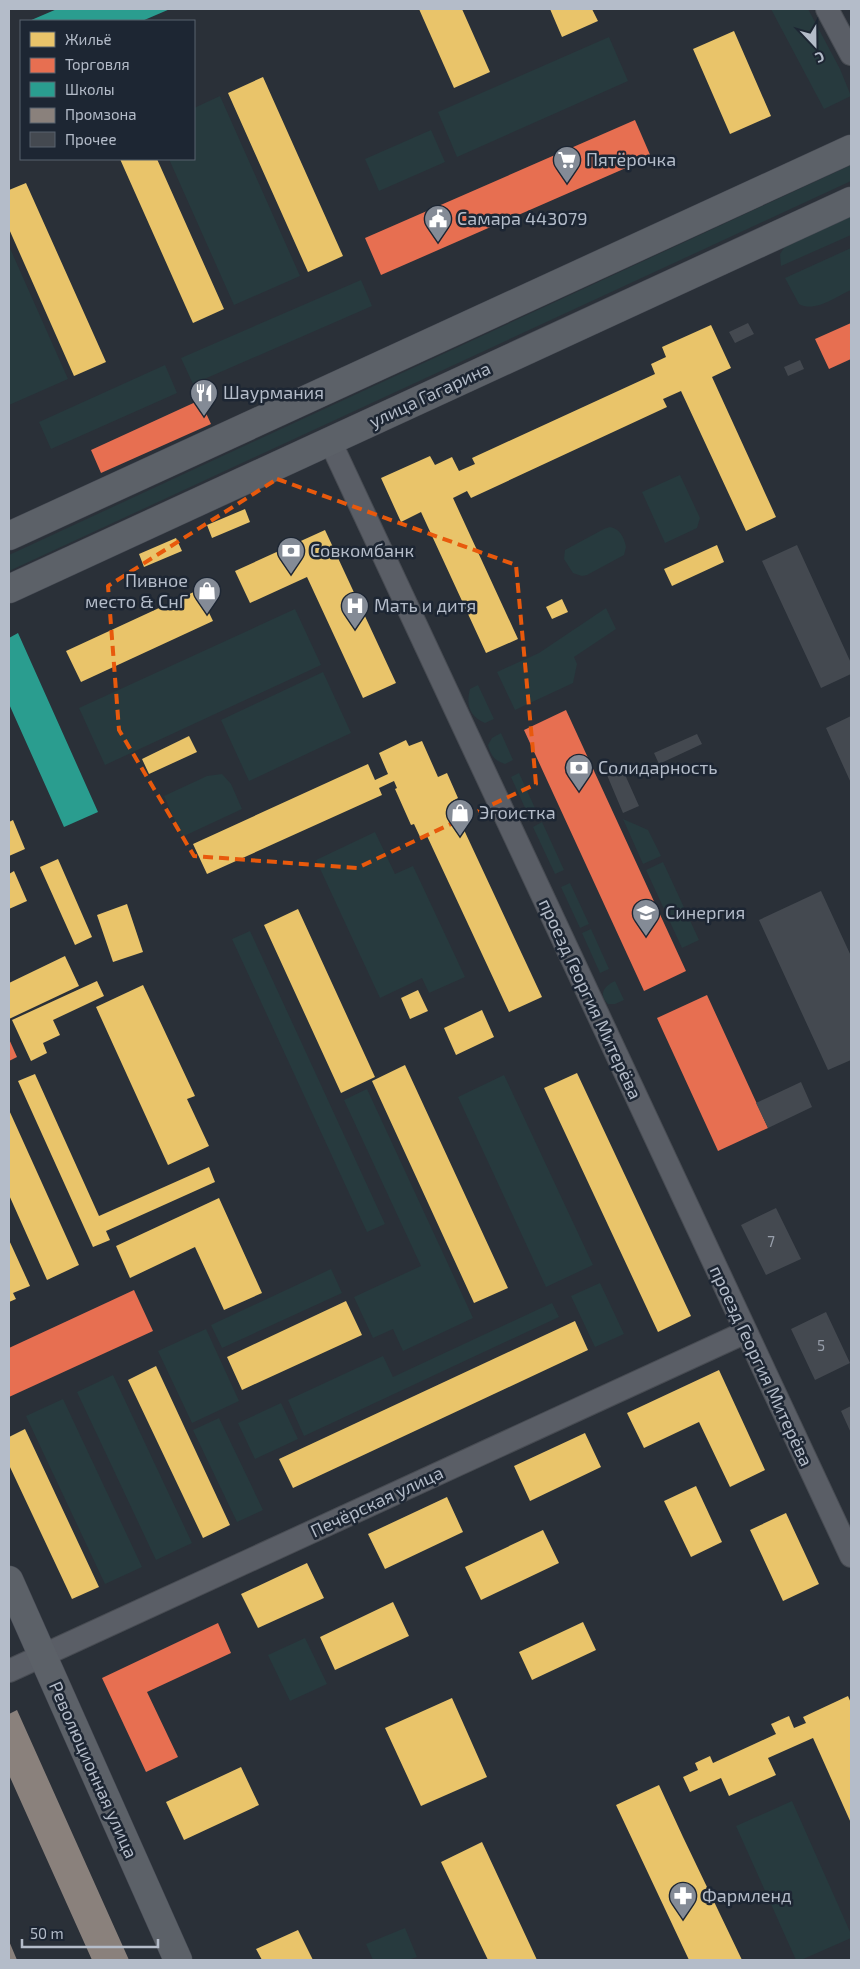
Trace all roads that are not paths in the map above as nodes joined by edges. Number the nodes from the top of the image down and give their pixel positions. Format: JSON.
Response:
{"nodes":[{"id":1,"x":827,"y":9,"type":"edge"},
{"id":2,"x":851,"y":54,"type":"edge"},
{"id":3,"x":851,"y":149,"type":"edge"},
{"id":4,"x":851,"y":201,"type":"edge"},
{"id":5,"x":330,"y":441,"type":"junction"},
{"id":6,"x":9,"y":536,"type":"edge"},
{"id":7,"x":9,"y":589,"type":"edge"},
{"id":8,"x":746,"y":1332,"type":"junction"},
{"id":9,"x":851,"y":1556,"type":"edge"},
{"id":10,"x":9,"y":1580,"type":"edge"},
{"id":11,"x":42,"y":1656,"type":"junction"},
{"id":12,"x":9,"y":1671,"type":"edge"},
{"id":13,"x":178,"y":1960,"type":"edge"}],
"edges":[{"from":1,"to":2,"type":"street"},
{"from":3,"to":6,"type":"main road"},
{"from":4,"to":5,"type":"main road","name":"улица Гагарина"},
{"from":5,"to":7,"type":"main road","name":"улица Гагарина"},
{"from":5,"to":8,"type":"street","name":"проезд Георгия Митерёва"},
{"from":8,"to":9,"type":"street","name":"проезд Георгия Митерёва"},
{"from":8,"to":11,"type":"street","name":"Печёрская улица"},
{"from":10,"to":11,"type":"main road","name":"Революционная улица"},
{"from":11,"to":12,"type":"street","name":"Печёрская улица"},
{"from":11,"to":13,"type":"main road","name":"Революционная улица"}]}
